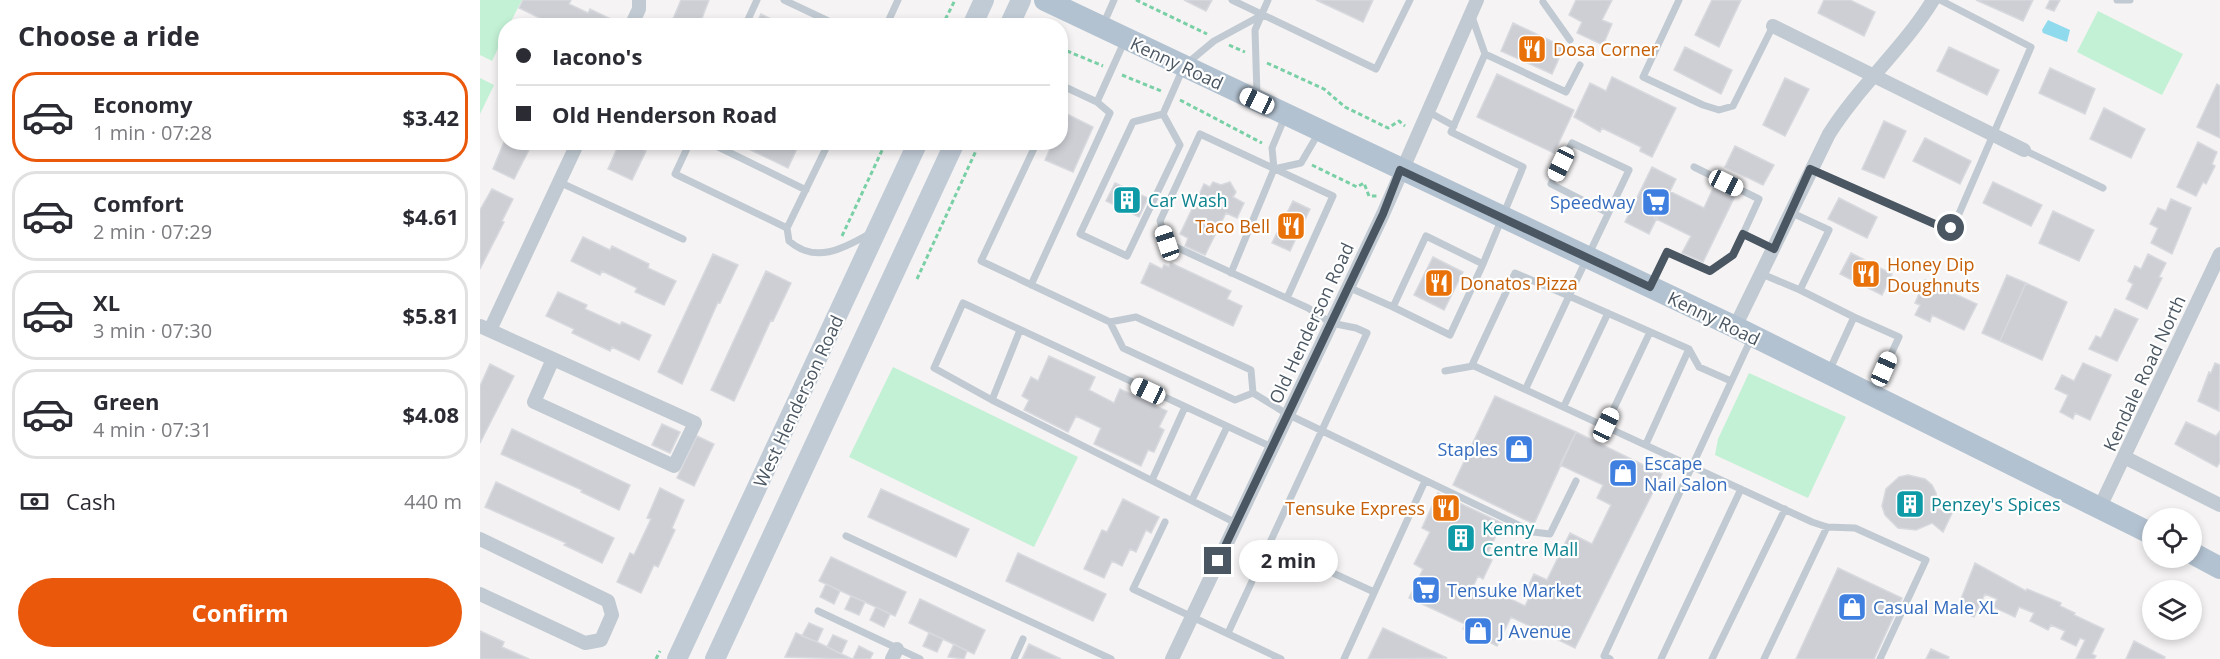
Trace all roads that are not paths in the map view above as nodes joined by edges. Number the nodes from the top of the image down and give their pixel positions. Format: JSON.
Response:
{"nodes":[{"id":1,"x":639,"y":0,"type":"edge"},
{"id":2,"x":757,"y":0,"type":"edge"},
{"id":3,"x":784,"y":0,"type":"edge"},
{"id":4,"x":898,"y":0,"type":"edge"},
{"id":5,"x":984,"y":0,"type":"edge"},
{"id":6,"x":1021,"y":0,"type":"edge"},
{"id":7,"x":1045,"y":0,"type":"edge"},
{"id":8,"x":1114,"y":0,"type":"edge"},
{"id":9,"x":1232,"y":0,"type":"edge"},
{"id":10,"x":1268,"y":0,"type":"edge"},
{"id":11,"x":1410,"y":0,"type":"edge"},
{"id":12,"x":1679,"y":0,"type":"edge"},
{"id":13,"x":1933,"y":0,"type":"edge"},
{"id":14,"x":1940,"y":0,"type":"edge"},
{"id":15,"x":2117,"y":0,"type":"edge"},
{"id":16,"x":2130,"y":0,"type":"edge"},
{"id":17,"x":1542,"y":1,"type":"edge"},
{"id":18,"x":1474,"y":6,"type":"edge"},
{"id":19,"x":1262,"y":15,"type":"junction"},
{"id":20,"x":635,"y":18,"type":"edge"},
{"id":21,"x":749,"y":18,"type":"edge"},
{"id":22,"x":822,"y":18,"type":"edge"},
{"id":23,"x":890,"y":18,"type":"edge"},
{"id":24,"x":976,"y":18,"type":"edge"},
{"id":25,"x":1013,"y":18,"type":"edge"},
{"id":26,"x":1773,"y":26,"type":"joint"},
{"id":27,"x":1102,"y":27,"type":"junction"},
{"id":28,"x":1126,"y":38,"type":"junction"},
{"id":29,"x":1570,"y":40,"type":"dead end"},
{"id":30,"x":1485,"y":54,"type":"junction"},
{"id":31,"x":1580,"y":65,"type":"dead end"},
{"id":32,"x":1184,"y":66,"type":"junction"},
{"id":33,"x":1875,"y":76,"type":"junction"},
{"id":34,"x":1068,"y":88,"type":"edge"},
{"id":35,"x":1257,"y":101,"type":"junction"},
{"id":36,"x":1097,"y":102,"type":"junction"},
{"id":37,"x":1426,"y":110,"type":"junction"},
{"id":38,"x":1164,"y":114,"type":"junction"},
{"id":39,"x":1286,"y":115,"type":"junction"},
{"id":40,"x":1454,"y":126,"type":"junction"},
{"id":41,"x":1319,"y":132,"type":"junction"},
{"id":42,"x":1993,"y":134,"type":"junction"},
{"id":43,"x":574,"y":150,"type":"edge"},
{"id":44,"x":686,"y":150,"type":"edge"},
{"id":45,"x":724,"y":150,"type":"edge"},
{"id":46,"x":825,"y":150,"type":"edge"},
{"id":47,"x":914,"y":150,"type":"edge"},
{"id":48,"x":951,"y":150,"type":"edge"},
{"id":49,"x":1033,"y":150,"type":"edge"},
{"id":50,"x":2024,"y":150,"type":"joint"},
{"id":51,"x":1694,"y":167,"type":"dead end"},
{"id":52,"x":1274,"y":169,"type":"junction"},
{"id":53,"x":1810,"y":169,"type":"junction"},
{"id":54,"x":1400,"y":170,"type":"junction"},
{"id":55,"x":559,"y":182,"type":"junction"},
{"id":56,"x":2103,"y":188,"type":"dead end"},
{"id":57,"x":806,"y":190,"type":"junction"},
{"id":58,"x":1790,"y":212,"type":"junction"},
{"id":59,"x":1608,"y":213,"type":"junction"},
{"id":60,"x":1501,"y":216,"type":"junction"},
{"id":61,"x":788,"y":228,"type":"junction"},
{"id":62,"x":877,"y":230,"type":"junction"},
{"id":63,"x":1743,"y":234,"type":"junction"},
{"id":64,"x":683,"y":239,"type":"dead end"},
{"id":65,"x":1774,"y":249,"type":"junction"},
{"id":66,"x":1587,"y":256,"type":"junction"},
{"id":67,"x":2220,"y":256,"type":"edge"},
{"id":68,"x":1483,"y":264,"type":"junction"},
{"id":69,"x":1231,"y":273,"type":"junction"},
{"id":70,"x":1762,"y":274,"type":"junction"},
{"id":71,"x":1031,"y":285,"type":"junction"},
{"id":72,"x":1348,"y":287,"type":"junction"},
{"id":73,"x":1650,"y":287,"type":"junction"},
{"id":74,"x":1800,"y":290,"type":"junction"},
{"id":75,"x":1569,"y":296,"type":"junction"},
{"id":76,"x":1287,"y":298,"type":"junction"},
{"id":77,"x":1393,"y":308,"type":"junction"},
{"id":78,"x":1608,"y":313,"type":"junction"},
{"id":79,"x":1854,"y":317,"type":"junction"},
{"id":80,"x":1110,"y":322,"type":"junction"},
{"id":81,"x":1331,"y":323,"type":"junction"},
{"id":82,"x":485,"y":328,"type":"edge"},
{"id":83,"x":1020,"y":330,"type":"junction"},
{"id":84,"x":1650,"y":332,"type":"junction"},
{"id":85,"x":1744,"y":332,"type":"junction"},
{"id":86,"x":1689,"y":349,"type":"junction"},
{"id":87,"x":553,"y":359,"type":"junction"},
{"id":88,"x":1473,"y":366,"type":"junction"},
{"id":89,"x":1445,"y":371,"type":"dead end"},
{"id":90,"x":1828,"y":374,"type":"junction"},
{"id":91,"x":1731,"y":381,"type":"junction"},
{"id":92,"x":1526,"y":388,"type":"junction"},
{"id":93,"x":1253,"y":393,"type":"junction"},
{"id":94,"x":1872,"y":396,"type":"junction"},
{"id":95,"x":992,"y":400,"type":"junction"},
{"id":96,"x":1564,"y":406,"type":"junction"},
{"id":97,"x":1185,"y":407,"type":"junction"},
{"id":98,"x":1287,"y":414,"type":"junction"},
{"id":99,"x":1606,"y":425,"type":"junction"},
{"id":100,"x":1227,"y":427,"type":"junction"},
{"id":101,"x":1322,"y":431,"type":"junction"},
{"id":102,"x":1646,"y":444,"type":"junction"},
{"id":103,"x":1272,"y":447,"type":"junction"},
{"id":104,"x":2124,"y":457,"type":"junction"},
{"id":105,"x":1692,"y":465,"type":"junction"},
{"id":106,"x":1152,"y":480,"type":"junction"},
{"id":107,"x":1425,"y":481,"type":"junction"},
{"id":108,"x":1576,"y":481,"type":"dead end"},
{"id":109,"x":1741,"y":489,"type":"junction"},
{"id":110,"x":1192,"y":500,"type":"junction"},
{"id":111,"x":2220,"y":505,"type":"edge"},
{"id":112,"x":2100,"y":507,"type":"junction"},
{"id":113,"x":1785,"y":509,"type":"junction"},
{"id":114,"x":1165,"y":522,"type":"dead end"},
{"id":115,"x":1236,"y":523,"type":"junction"},
{"id":116,"x":1827,"y":527,"type":"junction"},
{"id":117,"x":2142,"y":529,"type":"edge"},
{"id":118,"x":846,"y":536,"type":"dead end"},
{"id":119,"x":480,"y":539,"type":"edge"},
{"id":120,"x":1270,"y":544,"type":"junction"},
{"id":121,"x":2202,"y":558,"type":"edge"},
{"id":122,"x":2220,"y":568,"type":"edge"},
{"id":123,"x":1374,"y":592,"type":"junction"},
{"id":124,"x":480,"y":594,"type":"edge"},
{"id":125,"x":819,"y":611,"type":"dead end"},
{"id":126,"x":1192,"y":617,"type":"junction"},
{"id":127,"x":1228,"y":633,"type":"junction"},
{"id":128,"x":1023,"y":639,"type":"dead end"},
{"id":129,"x":669,"y":654,"type":"edge"},
{"id":130,"x":895,"y":654,"type":"edge"},
{"id":131,"x":715,"y":659,"type":"edge"},
{"id":132,"x":920,"y":659,"type":"edge"},
{"id":133,"x":1014,"y":659,"type":"edge"},
{"id":134,"x":1111,"y":659,"type":"edge"},
{"id":135,"x":1172,"y":659,"type":"edge"},
{"id":136,"x":1281,"y":659,"type":"edge"},
{"id":137,"x":1344,"y":659,"type":"edge"},
{"id":138,"x":1610,"y":659,"type":"edge"},
{"id":139,"x":1661,"y":659,"type":"edge"},
{"id":140,"x":1712,"y":659,"type":"edge"},
{"id":141,"x":1764,"y":659,"type":"edge"},
{"id":142,"x":1880,"y":659,"type":"edge"}],
"edges":[{"from":1,"to":20,"type":"street"},
{"from":2,"to":21,"type":"lane"},
{"from":3,"to":22,"type":"lane"},
{"from":4,"to":23,"type":"lane"},
{"from":5,"to":24,"type":"main road"},
{"from":6,"to":25,"type":"main road"},
{"from":7,"to":27,"type":"main road","name":"Kenny Road"},
{"from":8,"to":27,"type":"lane"},
{"from":9,"to":19,"type":"lane"},
{"from":10,"to":19,"type":"lane"},
{"from":11,"to":19,"type":"lane"},
{"from":12,"to":26,"type":"lane"},
{"from":13,"to":33,"type":"street"},
{"from":14,"to":42,"type":"lane"},
{"from":15,"to":16,"type":"lane"},
{"from":17,"to":29,"type":"lane"},
{"from":18,"to":30,"type":"lane"},
{"from":18,"to":37,"type":"street","name":"Old Henderson Road"},
{"from":19,"to":32,"type":"lane"},
{"from":19,"to":35,"type":"lane"},
{"from":26,"to":33,"type":"street"},
{"from":27,"to":28,"type":"main road","name":"Kenny Road"},
{"from":28,"to":32,"type":"main road","name":"Kenny Road"},
{"from":28,"to":36,"type":"lane"},
{"from":30,"to":31,"type":"lane"},
{"from":30,"to":40,"type":"lane"},
{"from":32,"to":35,"type":"main road","name":"Kenny Road"},
{"from":32,"to":38,"type":"lane"},
{"from":33,"to":42,"type":"street"},
{"from":33,"to":53,"type":"street"},
{"from":34,"to":36,"type":"lane"},
{"from":35,"to":39,"type":"main road","name":"Kenny Road"},
{"from":36,"to":71,"type":"lane"},
{"from":37,"to":40,"type":"lane"},
{"from":37,"to":54,"type":"street","name":"Old Henderson Road"},
{"from":38,"to":38,"type":"lane"},
{"from":39,"to":41,"type":"main road","name":"Kenny Road"},
{"from":39,"to":52,"type":"lane"},
{"from":40,"to":60,"type":"lane"},
{"from":41,"to":52,"type":"lane"},
{"from":41,"to":54,"type":"main road","name":"Kenny Road"},
{"from":42,"to":50,"type":"street"},
{"from":42,"to":53,"type":"lane"},
{"from":43,"to":55,"type":"street"},
{"from":44,"to":61,"type":"lane"},
{"from":45,"to":57,"type":"lane"},
{"from":46,"to":57,"type":"lane"},
{"from":47,"to":62,"type":"main road","name":"West Henderson Road"},
{"from":48,"to":131,"type":"main road","name":"West Henderson Road"},
{"from":49,"to":71,"type":"lane"},
{"from":50,"to":56,"type":"lane"},
{"from":51,"to":63,"type":"lane"},
{"from":52,"to":69,"type":"lane"},
{"from":52,"to":69,"type":"lane"},
{"from":52,"to":76,"type":"lane"},
{"from":53,"to":58,"type":"street"},
{"from":54,"to":60,"type":"main road","name":"Kenny Road"},
{"from":54,"to":72,"type":"street","name":"Old Henderson Road"},
{"from":55,"to":64,"type":"lane"},
{"from":55,"to":82,"type":"street"},
{"from":57,"to":61,"type":"lane"},
{"from":58,"to":65,"type":"street"},
{"from":58,"to":74,"type":"lane"},
{"from":59,"to":59,"type":"lane"},
{"from":59,"to":66,"type":"lane"},
{"from":60,"to":66,"type":"main road","name":"Kenny Road"},
{"from":60,"to":68,"type":"lane"},
{"from":61,"to":62,"type":"lane"},
{"from":62,"to":129,"type":"main road","name":"West Henderson Road"},
{"from":63,"to":65,"type":"lane"},
{"from":63,"to":73,"type":"lane"},
{"from":65,"to":70,"type":"street"},
{"from":66,"to":73,"type":"main road","name":"Kenny Road"},
{"from":66,"to":75,"type":"lane"},
{"from":67,"to":104,"type":"street","name":"Kendale Road North"},
{"from":68,"to":77,"type":"lane"},
{"from":68,"to":77,"type":"lane"},
{"from":69,"to":76,"type":"lane"},
{"from":70,"to":74,"type":"lane"},
{"from":70,"to":85,"type":"street"},
{"from":71,"to":80,"type":"lane"},
{"from":72,"to":77,"type":"lane"},
{"from":72,"to":81,"type":"street","name":"Old Henderson Road"},
{"from":73,"to":85,"type":"main road","name":"Kenny Road"},
{"from":74,"to":79,"type":"lane"},
{"from":75,"to":78,"type":"lane"},
{"from":75,"to":88,"type":"lane"},
{"from":75,"to":92,"type":"lane"},
{"from":76,"to":81,"type":"lane"},
{"from":78,"to":84,"type":"lane"},
{"from":78,"to":96,"type":"lane"},
{"from":79,"to":90,"type":"lane"},
{"from":79,"to":94,"type":"lane"},
{"from":80,"to":93,"type":"lane"},
{"from":80,"to":93,"type":"lane"},
{"from":81,"to":98,"type":"street","name":"Old Henderson Road"},
{"from":81,"to":101,"type":"lane"},
{"from":82,"to":87,"type":"street"},
{"from":83,"to":95,"type":"lane"},
{"from":83,"to":95,"type":"lane"},
{"from":83,"to":97,"type":"lane"},
{"from":84,"to":86,"type":"lane"},
{"from":84,"to":99,"type":"lane"},
{"from":85,"to":90,"type":"main road","name":"Kenny Road"},
{"from":85,"to":91,"type":"lane"},
{"from":86,"to":91,"type":"lane"},
{"from":86,"to":102,"type":"lane"},
{"from":87,"to":87,"type":"street"},
{"from":88,"to":89,"type":"lane"},
{"from":88,"to":92,"type":"lane"},
{"from":90,"to":94,"type":"main road","name":"Kenny Road"},
{"from":91,"to":105,"type":"lane"},
{"from":92,"to":96,"type":"lane"},
{"from":93,"to":98,"type":"lane"},
{"from":94,"to":112,"type":"main road","name":"Kenny Road"},
{"from":95,"to":106,"type":"lane"},
{"from":96,"to":99,"type":"lane"},
{"from":97,"to":100,"type":"lane"},
{"from":97,"to":106,"type":"lane"},
{"from":98,"to":101,"type":"lane"},
{"from":98,"to":103,"type":"street","name":"Old Henderson Road"},
{"from":99,"to":102,"type":"lane"},
{"from":100,"to":103,"type":"lane"},
{"from":100,"to":110,"type":"lane"},
{"from":101,"to":107,"type":"lane"},
{"from":101,"to":120,"type":"lane"},
{"from":102,"to":105,"type":"lane"},
{"from":103,"to":115,"type":"street","name":"Old Henderson Road"},
{"from":104,"to":111,"type":"street"},
{"from":104,"to":112,"type":"street","name":"Kendale Road North"},
{"from":105,"to":109,"type":"lane"},
{"from":105,"to":138,"type":"lane"},
{"from":106,"to":110,"type":"lane"},
{"from":107,"to":108,"type":"lane"},
{"from":107,"to":123,"type":"lane"},
{"from":109,"to":113,"type":"lane"},
{"from":109,"to":139,"type":"lane"},
{"from":110,"to":115,"type":"lane"},
{"from":112,"to":117,"type":"main road","name":"Kenny Road"},
{"from":113,"to":116,"type":"lane"},
{"from":113,"to":140,"type":"lane"},
{"from":114,"to":126,"type":"lane"},
{"from":115,"to":126,"type":"street","name":"Old Henderson Road"},
{"from":116,"to":141,"type":"lane"},
{"from":116,"to":142,"type":"lane"},
{"from":118,"to":134,"type":"lane"},
{"from":119,"to":124,"type":"street"},
{"from":120,"to":123,"type":"lane"},
{"from":120,"to":127,"type":"lane"},
{"from":121,"to":122,"type":"main road"},
{"from":123,"to":137,"type":"lane"},
{"from":125,"to":130,"type":"lane"},
{"from":126,"to":127,"type":"lane"},
{"from":126,"to":135,"type":"street","name":"Old Henderson Road"},
{"from":127,"to":136,"type":"lane"},
{"from":128,"to":133,"type":"lane"},
{"from":130,"to":132,"type":"lane"}]}
